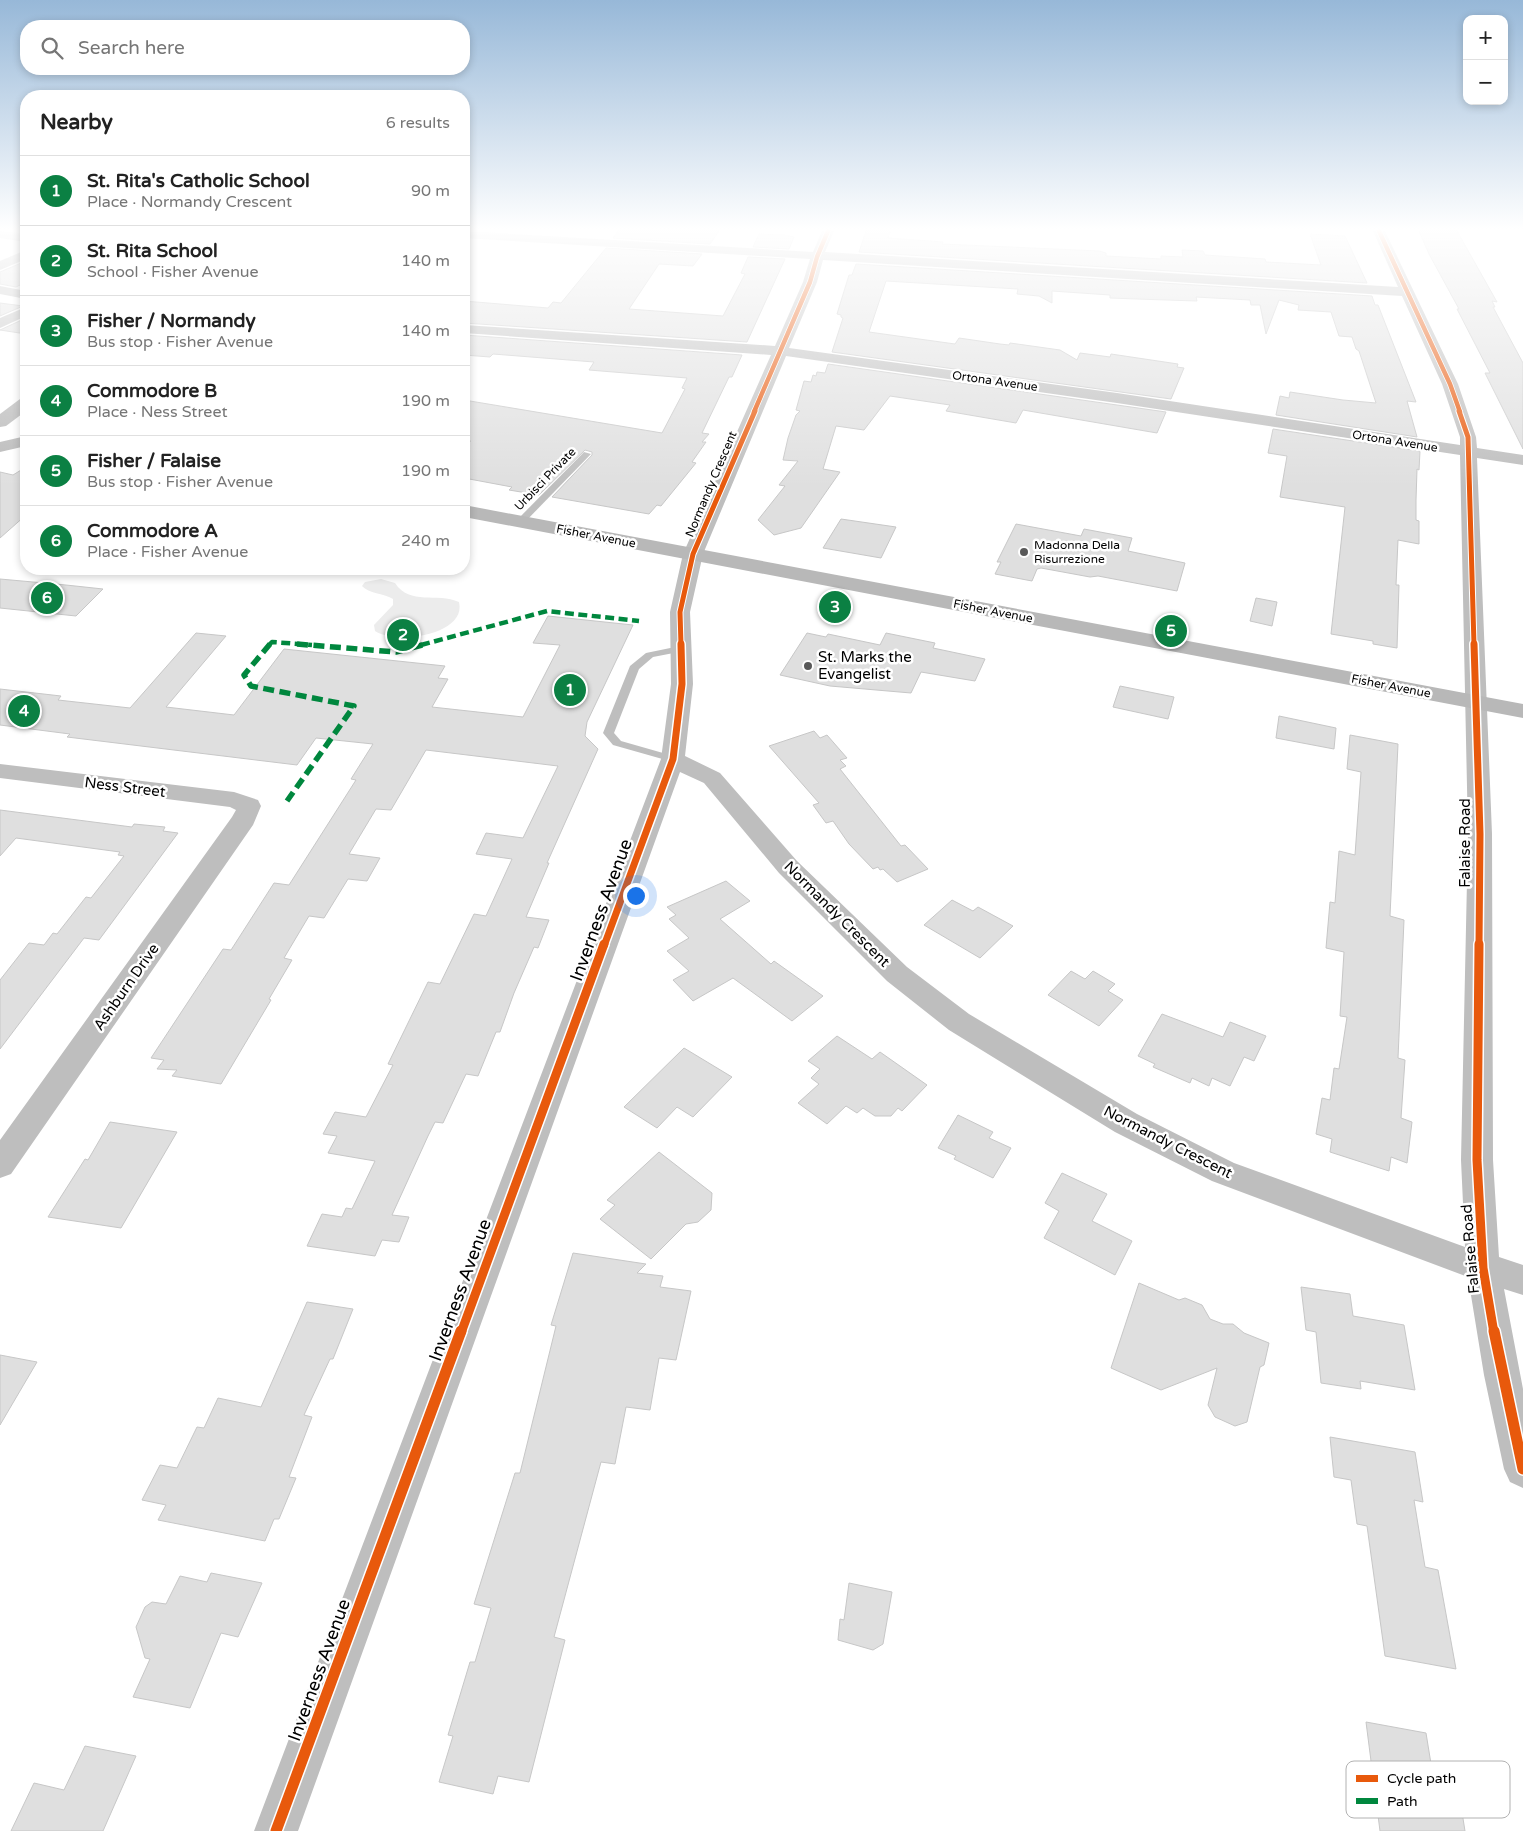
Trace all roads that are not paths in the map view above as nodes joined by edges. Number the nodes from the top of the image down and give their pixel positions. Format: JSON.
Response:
{"nodes":[{"id":1,"x":15,"y":316,"type":"edge"},
{"id":2,"x":796,"y":316,"type":"edge"},
{"id":3,"x":1418,"y":316,"type":"edge"},
{"id":4,"x":0,"y":324,"type":"edge"},
{"id":5,"x":470,"y":328,"type":"edge"},
{"id":6,"x":781,"y":351,"type":"junction"},
{"id":7,"x":20,"y":395,"type":"edge"},
{"id":8,"x":2,"y":400,"type":"dead end"},
{"id":9,"x":20,"y":408,"type":"edge"},
{"id":10,"x":0,"y":424,"type":"edge"},
{"id":11,"x":20,"y":429,"type":"edge"},
{"id":12,"x":20,"y":442,"type":"edge"},
{"id":13,"x":0,"y":447,"type":"edge"},
{"id":14,"x":1468,"y":452,"type":"junction"},
{"id":15,"x":587,"y":454,"type":"dead end"},
{"id":16,"x":1523,"y":460,"type":"edge"},
{"id":17,"x":470,"y":512,"type":"edge"},
{"id":18,"x":520,"y":522,"type":"junction"},
{"id":19,"x":693,"y":554,"type":"junction"},
{"id":20,"x":680,"y":650,"type":"junction"},
{"id":21,"x":1476,"y":702,"type":"junction"},
{"id":22,"x":1523,"y":712,"type":"edge"},
{"id":23,"x":673,"y":759,"type":"junction"},
{"id":24,"x":0,"y":772,"type":"edge"},
{"id":25,"x":250,"y":806,"type":"joint"},
{"id":26,"x":0,"y":1165,"type":"edge"},
{"id":27,"x":1482,"y":1268,"type":"junction"},
{"id":28,"x":1523,"y":1280,"type":"edge"},
{"id":29,"x":1523,"y":1469,"type":"edge"},
{"id":30,"x":276,"y":1831,"type":"edge"}],
"edges":[{"from":1,"to":4,"type":"street"},
{"from":2,"to":6,"type":"street","name":"Normandy Crescent"},
{"from":3,"to":14,"type":"street","name":"Falaise Road"},
{"from":5,"to":6,"type":"street","name":"Ortona Avenue"},
{"from":6,"to":14,"type":"street","name":"Ortona Avenue"},
{"from":6,"to":19,"type":"street","name":"Normandy Crescent"},
{"from":7,"to":8,"type":"main road"},
{"from":9,"to":10,"type":"main road"},
{"from":10,"to":11,"type":"main road"},
{"from":12,"to":13,"type":"main road"},
{"from":14,"to":16,"type":"street","name":"Ortona Avenue"},
{"from":14,"to":21,"type":"street","name":"Falaise Road"},
{"from":15,"to":18,"type":"lane","name":"Urbisci Private"},
{"from":17,"to":18,"type":"main road","name":"Fisher Avenue"},
{"from":18,"to":19,"type":"main road","name":"Fisher Avenue"},
{"from":19,"to":20,"type":"street","name":"Normandy Crescent"},
{"from":19,"to":21,"type":"main road","name":"Fisher Avenue"},
{"from":20,"to":23,"type":"street","name":"Normandy Crescent"},
{"from":20,"to":23,"type":"lane"},
{"from":21,"to":22,"type":"main road","name":"Fisher Avenue"},
{"from":21,"to":27,"type":"street","name":"Falaise Road"},
{"from":23,"to":27,"type":"street","name":"Normandy Crescent"},
{"from":23,"to":30,"type":"street","name":"Inverness Avenue"},
{"from":24,"to":25,"type":"street","name":"Ness Street"},
{"from":25,"to":26,"type":"street","name":"Ashburn Drive"},
{"from":27,"to":28,"type":"street","name":"Normandy Crescent"},
{"from":27,"to":29,"type":"street","name":"Falaise Road"}]}
